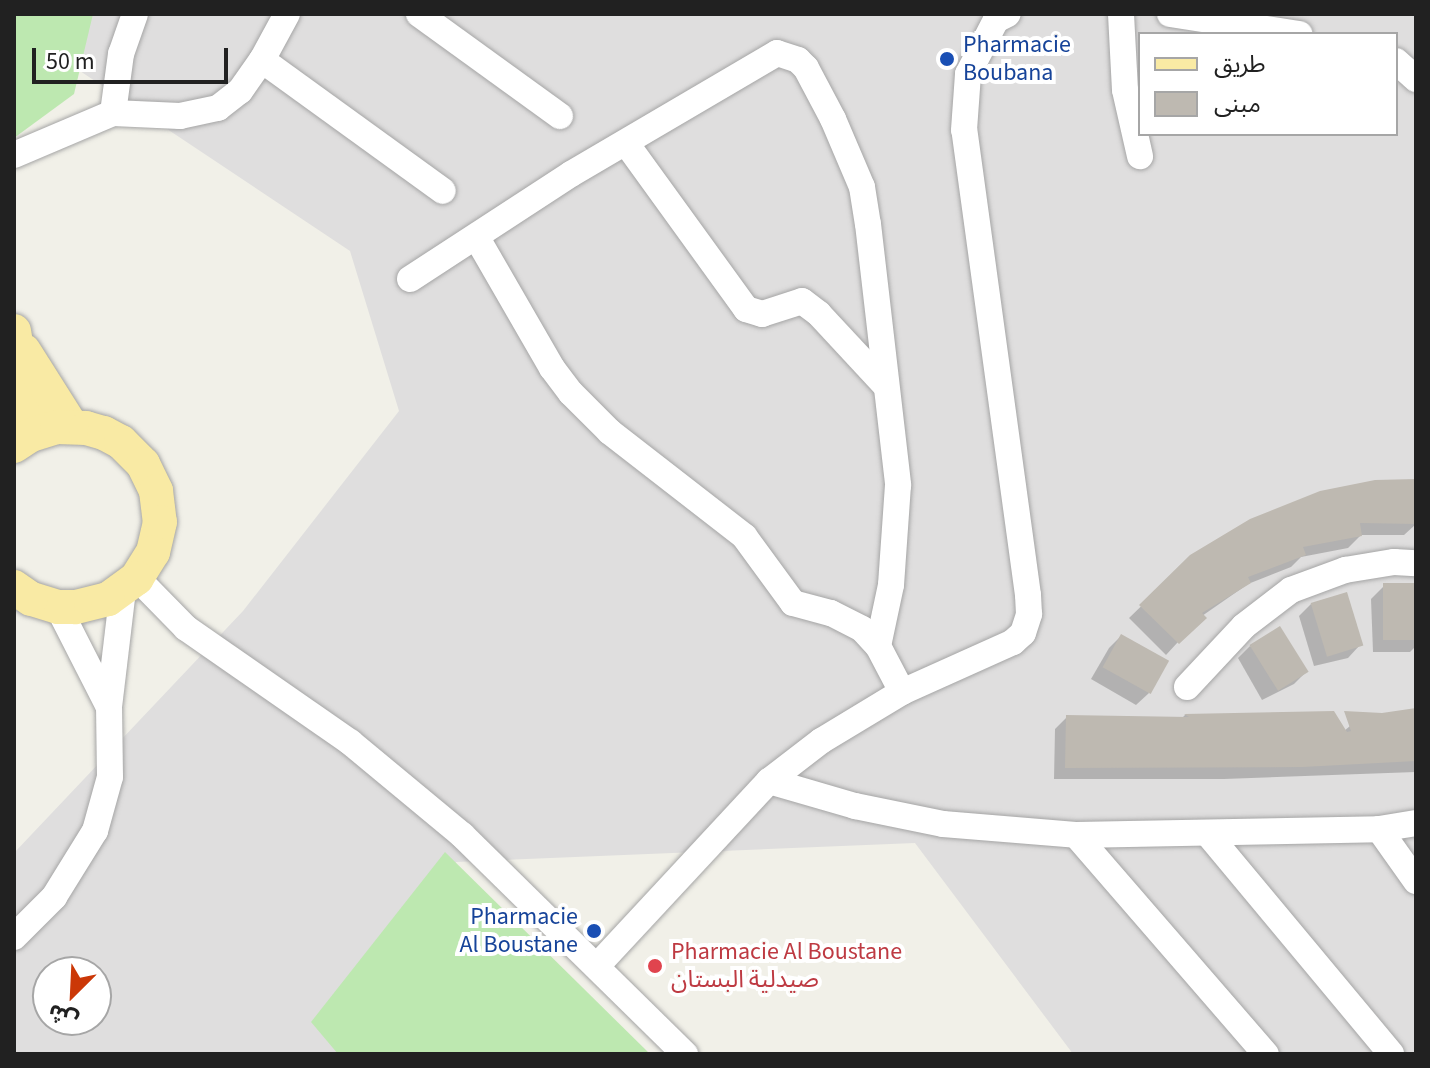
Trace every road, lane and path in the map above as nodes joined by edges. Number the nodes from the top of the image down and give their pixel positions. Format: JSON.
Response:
{"nodes":[{"id":1,"x":135,"y":14,"type":"edge"},
{"id":2,"x":287,"y":14,"type":"edge"},
{"id":3,"x":419,"y":14,"type":"edge"},
{"id":4,"x":1008,"y":14,"type":"edge"},
{"id":5,"x":1121,"y":14,"type":"edge"},
{"id":6,"x":1170,"y":14,"type":"edge"},
{"id":7,"x":1286,"y":32,"type":"edge"},
{"id":8,"x":262,"y":60,"type":"junction"},
{"id":9,"x":1398,"y":63,"type":"edge"},
{"id":10,"x":1416,"y":79,"type":"edge"},
{"id":11,"x":113,"y":113,"type":"junction"},
{"id":12,"x":560,"y":116,"type":"dead end"},
{"id":13,"x":626,"y":143,"type":"junction"},
{"id":14,"x":14,"y":155,"type":"edge"},
{"id":15,"x":1140,"y":156,"type":"dead end"},
{"id":16,"x":443,"y":191,"type":"dead end"},
{"id":17,"x":477,"y":238,"type":"junction"},
{"id":18,"x":410,"y":279,"type":"dead end"},
{"id":19,"x":15,"y":334,"type":"edge"},
{"id":20,"x":884,"y":384,"type":"junction"},
{"id":21,"x":72,"y":427,"type":"junction"},
{"id":22,"x":22,"y":441,"type":"edge"},
{"id":23,"x":1416,"y":563,"type":"edge"},
{"id":24,"x":130,"y":584,"type":"junction"},
{"id":25,"x":14,"y":587,"type":"edge"},
{"id":26,"x":58,"y":607,"type":"junction"},
{"id":27,"x":878,"y":646,"type":"junction"},
{"id":28,"x":1187,"y":687,"type":"dead end"},
{"id":29,"x":902,"y":692,"type":"junction"},
{"id":30,"x":109,"y":707,"type":"junction"},
{"id":31,"x":769,"y":781,"type":"junction"},
{"id":32,"x":1416,"y":823,"type":"edge"},
{"id":33,"x":1379,"y":829,"type":"junction"},
{"id":34,"x":1208,"y":834,"type":"junction"},
{"id":35,"x":1076,"y":835,"type":"junction"},
{"id":36,"x":1416,"y":881,"type":"edge"},
{"id":37,"x":14,"y":937,"type":"edge"},
{"id":38,"x":597,"y":966,"type":"junction"},
{"id":39,"x":685,"y":1054,"type":"edge"},
{"id":40,"x":1266,"y":1054,"type":"edge"},
{"id":41,"x":1391,"y":1054,"type":"edge"}],
"edges":[{"from":1,"to":11,"type":"street"},
{"from":2,"to":8,"type":"street"},
{"from":3,"to":12,"type":"street"},
{"from":4,"to":29,"type":"street"},
{"from":5,"to":15,"type":"street"},
{"from":6,"to":7,"type":"street"},
{"from":8,"to":11,"type":"street"},
{"from":8,"to":16,"type":"street"},
{"from":9,"to":10,"type":"street"},
{"from":11,"to":14,"type":"street"},
{"from":13,"to":17,"type":"street"},
{"from":13,"to":20,"type":"street"},
{"from":13,"to":20,"type":"street"},
{"from":17,"to":18,"type":"street"},
{"from":17,"to":27,"type":"street"},
{"from":19,"to":21,"type":"main road"},
{"from":19,"to":22,"type":"main road"},
{"from":20,"to":27,"type":"street"},
{"from":21,"to":22,"type":"main road"},
{"from":21,"to":24,"type":"main road"},
{"from":23,"to":28,"type":"street"},
{"from":24,"to":26,"type":"main road"},
{"from":24,"to":30,"type":"street"},
{"from":24,"to":38,"type":"street"},
{"from":25,"to":26,"type":"main road"},
{"from":26,"to":30,"type":"street"},
{"from":27,"to":29,"type":"street"},
{"from":29,"to":31,"type":"street"},
{"from":30,"to":37,"type":"street"},
{"from":31,"to":35,"type":"street"},
{"from":31,"to":38,"type":"street"},
{"from":32,"to":33,"type":"street"},
{"from":33,"to":34,"type":"street"},
{"from":33,"to":36,"type":"street"},
{"from":34,"to":35,"type":"street"},
{"from":34,"to":41,"type":"street"},
{"from":35,"to":40,"type":"street"},
{"from":38,"to":39,"type":"street"}]}
